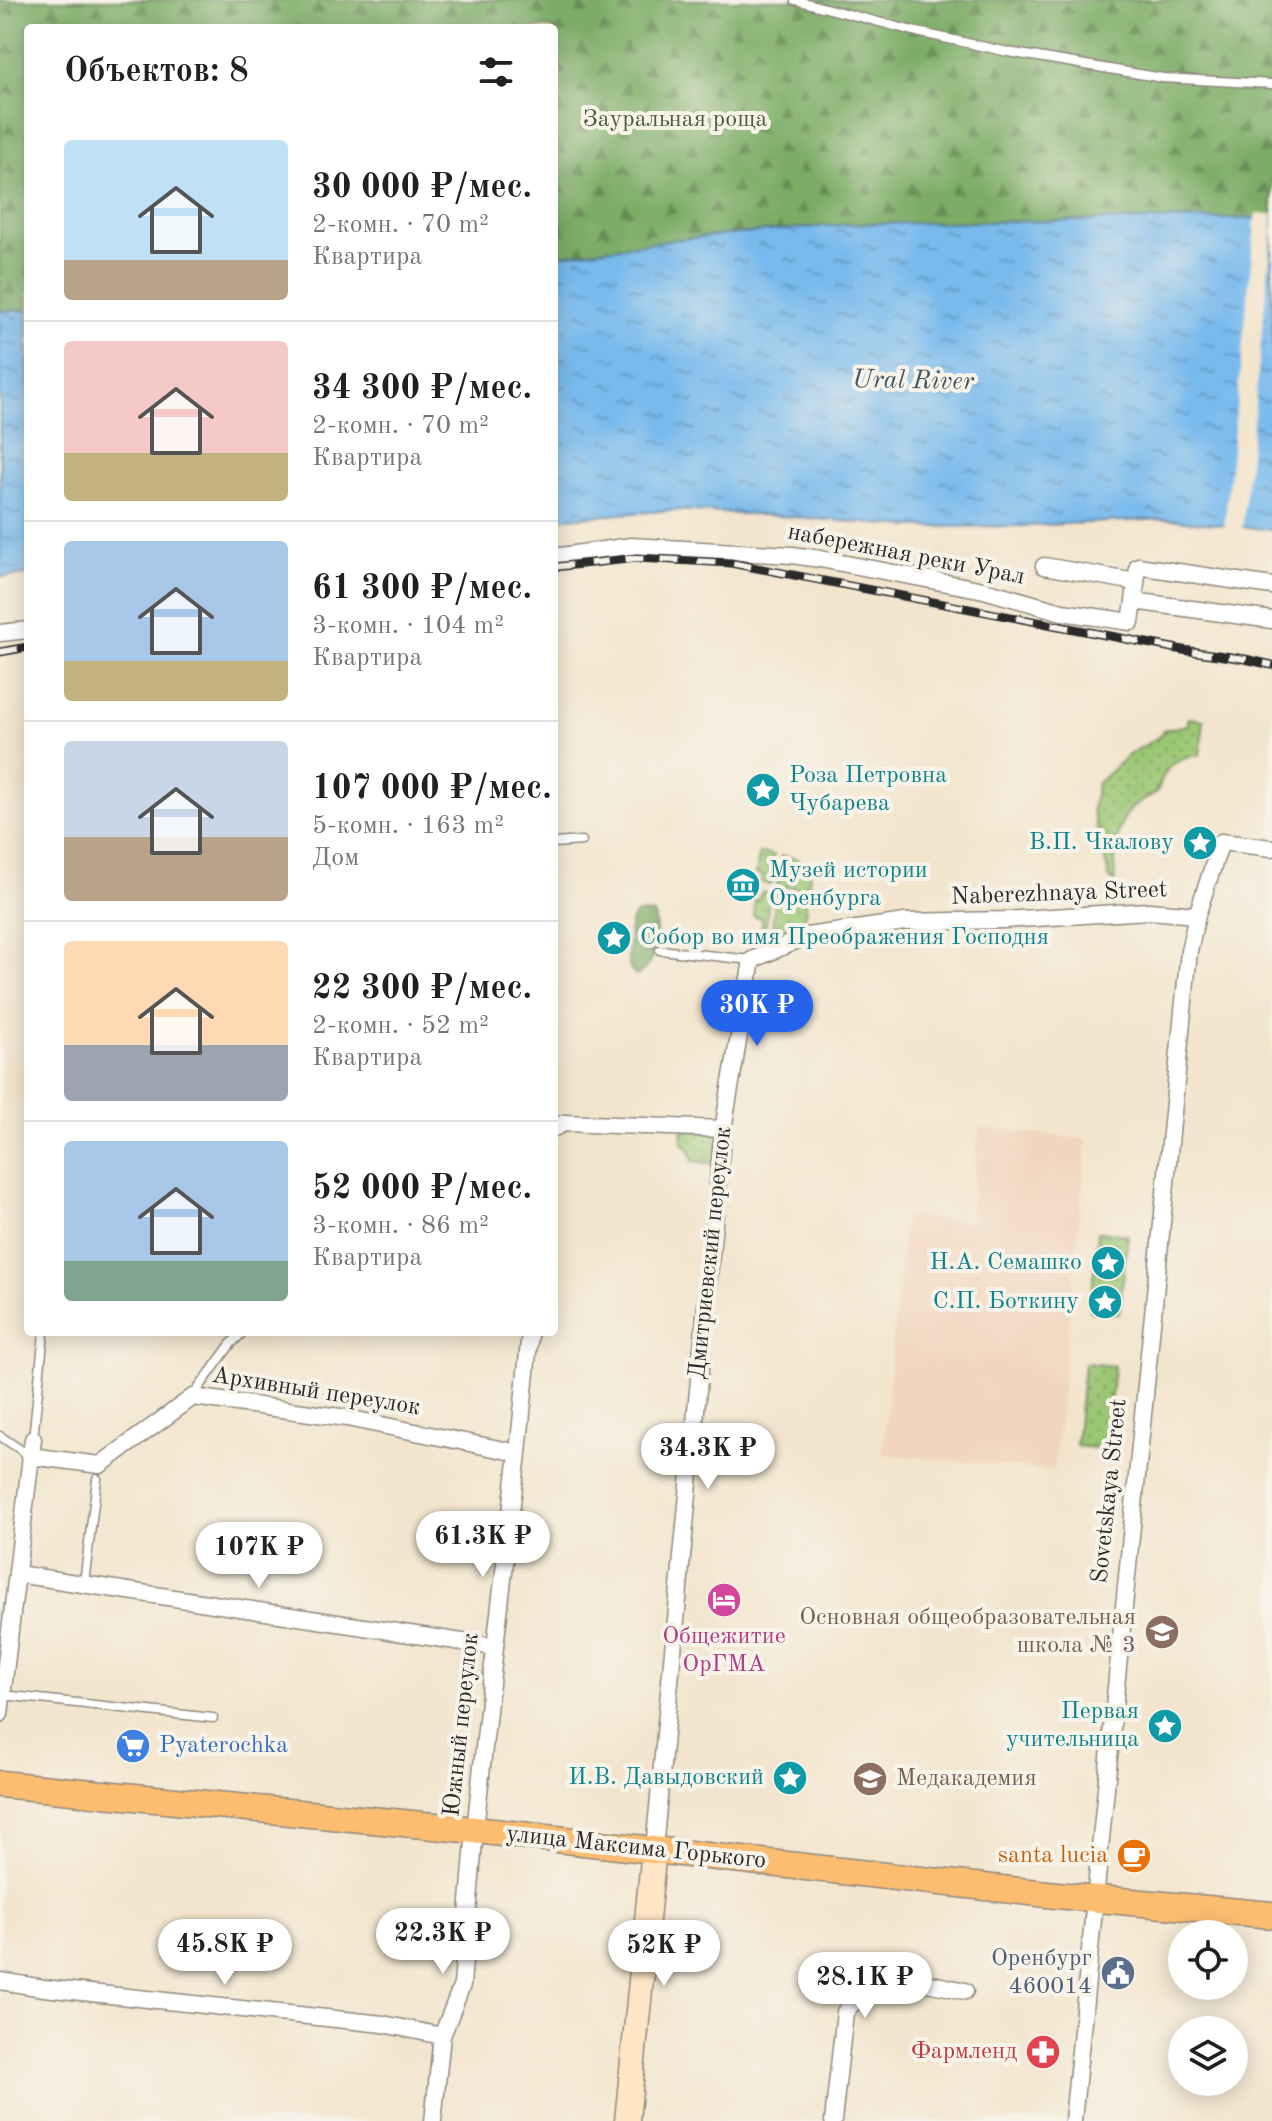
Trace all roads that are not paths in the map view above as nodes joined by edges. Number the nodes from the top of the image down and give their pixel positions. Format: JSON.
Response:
{"nodes":[{"id":1,"x":795,"y":0,"type":"edge"},
{"id":2,"x":1272,"y":84,"type":"edge"},
{"id":3,"x":558,"y":556,"type":"edge"},
{"id":4,"x":1044,"y":566,"type":"dead end"},
{"id":5,"x":1136,"y":582,"type":"junction"},
{"id":6,"x":1272,"y":586,"type":"edge"},
{"id":7,"x":1134,"y":601,"type":"junction"},
{"id":8,"x":1272,"y":620,"type":"edge"},
{"id":9,"x":24,"y":630,"type":"edge"},
{"id":10,"x":0,"y":633,"type":"edge"},
{"id":11,"x":582,"y":841,"type":"dead end"},
{"id":12,"x":558,"y":843,"type":"edge"},
{"id":13,"x":1272,"y":848,"type":"edge"},
{"id":14,"x":1197,"y":915,"type":"junction"},
{"id":15,"x":660,"y":950,"type":"dead end"},
{"id":16,"x":752,"y":960,"type":"junction"},
{"id":17,"x":558,"y":1126,"type":"edge"},
{"id":18,"x":723,"y":1129,"type":"junction"},
{"id":19,"x":44,"y":1336,"type":"edge"},
{"id":20,"x":239,"y":1336,"type":"edge"},
{"id":21,"x":530,"y":1336,"type":"edge"},
{"id":22,"x":193,"y":1397,"type":"junction"},
{"id":23,"x":0,"y":1436,"type":"edge"},
{"id":24,"x":32,"y":1448,"type":"junction"},
{"id":25,"x":518,"y":1453,"type":"junction"},
{"id":26,"x":97,"y":1479,"type":"dead end"},
{"id":27,"x":17,"y":1574,"type":"junction"},
{"id":28,"x":84,"y":1583,"type":"junction"},
{"id":29,"x":495,"y":1647,"type":"junction"},
{"id":30,"x":2,"y":1695,"type":"junction"},
{"id":31,"x":0,"y":1714,"type":"edge"},
{"id":32,"x":213,"y":1718,"type":"dead end"},
{"id":33,"x":0,"y":1784,"type":"edge"},
{"id":34,"x":475,"y":1830,"type":"junction"},
{"id":35,"x":654,"y":1849,"type":"junction"},
{"id":36,"x":1095,"y":1899,"type":"junction"},
{"id":37,"x":1272,"y":1915,"type":"edge"},
{"id":38,"x":0,"y":1981,"type":"edge"},
{"id":39,"x":965,"y":1991,"type":"dead end"},
{"id":40,"x":442,"y":2036,"type":"junction"},
{"id":41,"x":433,"y":2121,"type":"edge"},
{"id":42,"x":627,"y":2121,"type":"edge"},
{"id":43,"x":833,"y":2121,"type":"edge"},
{"id":44,"x":1073,"y":2121,"type":"edge"}],
"edges":[{"from":1,"to":2,"type":"lane"},
{"from":3,"to":7,"type":"street","name":"набережная реки Урал"},
{"from":4,"to":5,"type":"street","name":"набережная реки Урал"},
{"from":5,"to":6,"type":"street"},
{"from":5,"to":7,"type":"street"},
{"from":7,"to":8,"type":"street"},
{"from":9,"to":10,"type":"street"},
{"from":11,"to":12,"type":"lane"},
{"from":13,"to":14,"type":"street","name":"Naberezhnaya Street"},
{"from":14,"to":16,"type":"street","name":"Naberezhnaya Street"},
{"from":14,"to":36,"type":"street","name":"Sovetskaya Street"},
{"from":15,"to":16,"type":"lane"},
{"from":16,"to":18,"type":"street","name":"Дмитриевский переулок"},
{"from":17,"to":18,"type":"street"},
{"from":18,"to":35,"type":"street","name":"Дмитриевский переулок"},
{"from":19,"to":24,"type":"lane"},
{"from":20,"to":22,"type":"lane"},
{"from":21,"to":25,"type":"street","name":"Южный переулок"},
{"from":22,"to":24,"type":"street","name":"Архивный переулок"},
{"from":22,"to":25,"type":"street","name":"Архивный переулок"},
{"from":23,"to":24,"type":"lane"},
{"from":24,"to":27,"type":"street"},
{"from":25,"to":29,"type":"street","name":"Южный переулок"},
{"from":26,"to":28,"type":"lane"},
{"from":27,"to":28,"type":"street"},
{"from":27,"to":30,"type":"street"},
{"from":28,"to":29,"type":"street"},
{"from":29,"to":34,"type":"street","name":"Южный переулок"},
{"from":30,"to":31,"type":"street"},
{"from":30,"to":32,"type":"lane"},
{"from":33,"to":34,"type":"main road","name":"улица Максима Горького"},
{"from":34,"to":35,"type":"main road","name":"улица Максима Горького"},
{"from":34,"to":40,"type":"street","name":"Южный переулок"},
{"from":35,"to":36,"type":"main road","name":"улица Максима Горького"},
{"from":35,"to":42,"type":"street","name":"Дмитриевский переулок"},
{"from":36,"to":37,"type":"main road","name":"улица Максима Горького"},
{"from":36,"to":44,"type":"street","name":"Sovetskaya Street"},
{"from":38,"to":40,"type":"street"},
{"from":39,"to":43,"type":"street"},
{"from":40,"to":41,"type":"street","name":"Южный переулок"}]}
